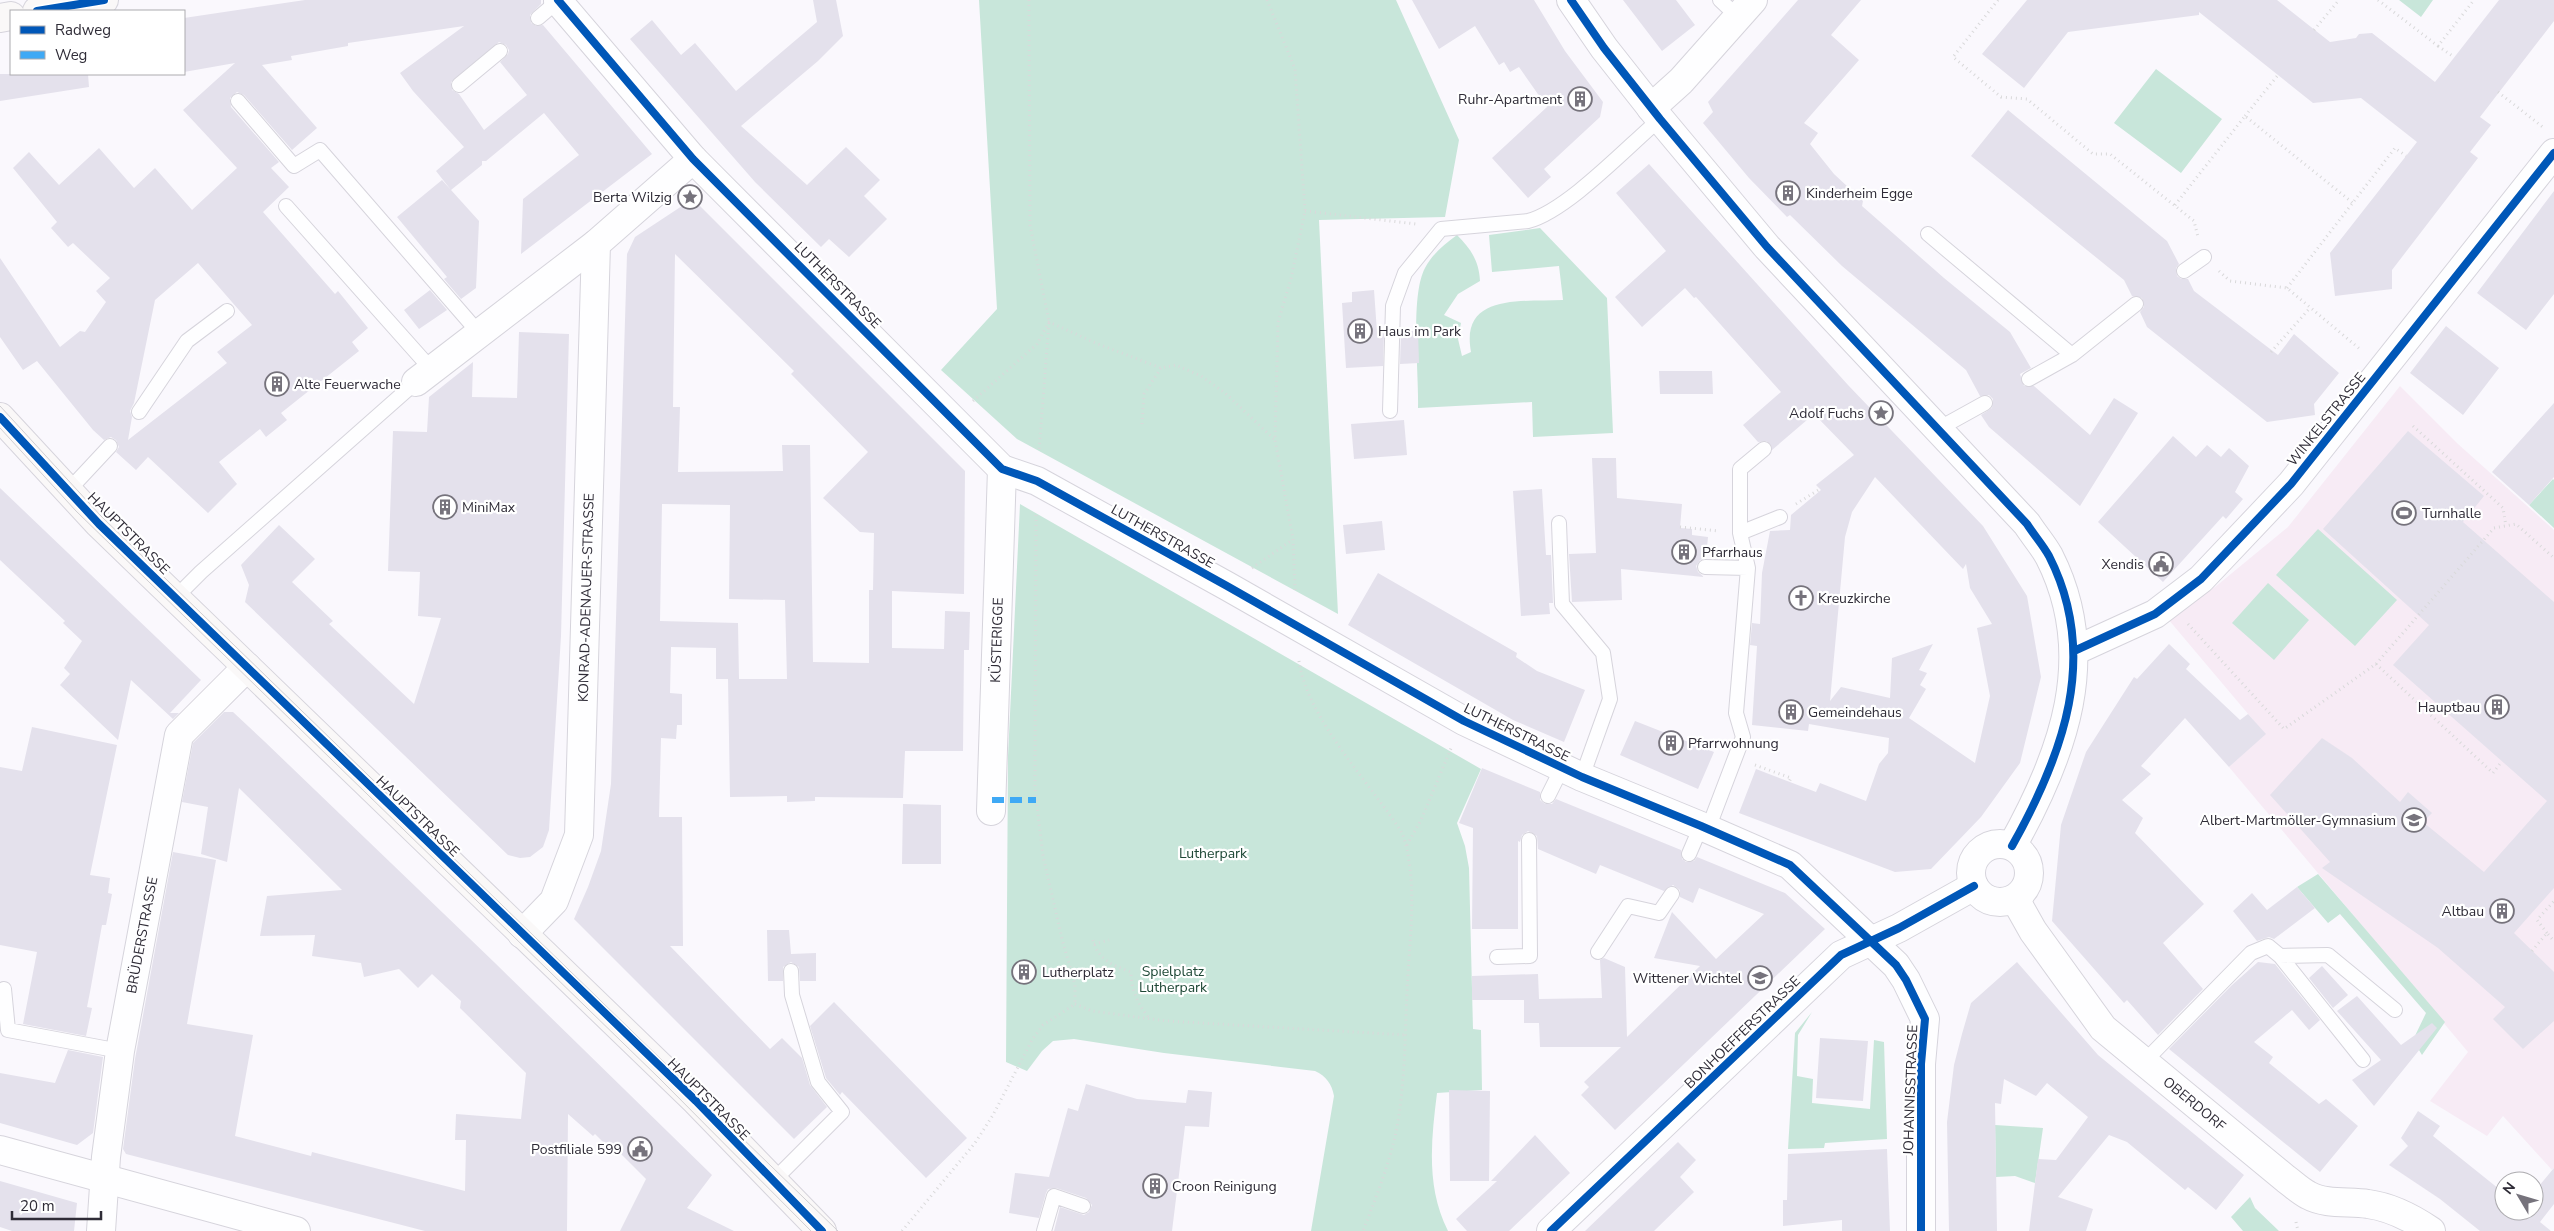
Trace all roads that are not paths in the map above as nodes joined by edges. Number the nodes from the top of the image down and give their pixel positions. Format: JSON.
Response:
{"nodes":[{"id":1,"x":104,"y":0,"type":"edge"},
{"id":2,"x":1571,"y":0,"type":"edge"},
{"id":3,"x":558,"y":1,"type":"edge"},
{"id":4,"x":1737,"y":5,"type":"edge"},
{"id":5,"x":43,"y":10,"type":"edge"},
{"id":6,"x":538,"y":18,"type":"dead end"},
{"id":7,"x":500,"y":51,"type":"dead end"},
{"id":8,"x":459,"y":85,"type":"dead end"},
{"id":9,"x":238,"y":102,"type":"dead end"},
{"id":10,"x":1656,"y":113,"type":"junction"},
{"id":11,"x":2550,"y":142,"type":"edge"},
{"id":12,"x":693,"y":159,"type":"junction"},
{"id":13,"x":286,"y":206,"type":"dead end"},
{"id":14,"x":1928,"y":234,"type":"dead end"},
{"id":15,"x":596,"y":244,"type":"junction"},
{"id":16,"x":2204,"y":257,"type":"road end"},
{"id":17,"x":2184,"y":271,"type":"dead end"},
{"id":18,"x":2136,"y":304,"type":"dead end"},
{"id":19,"x":227,"y":311,"type":"dead end"},
{"id":20,"x":479,"y":333,"type":"junction"},
{"id":21,"x":2072,"y":355,"type":"junction"},
{"id":22,"x":424,"y":376,"type":"junction"},
{"id":23,"x":2029,"y":379,"type":"dead end"},
{"id":24,"x":1985,"y":403,"type":"dead end"},
{"id":25,"x":1390,"y":411,"type":"dead end"},
{"id":26,"x":139,"y":412,"type":"dead end"},
{"id":27,"x":0,"y":417,"type":"edge"},
{"id":28,"x":1938,"y":428,"type":"junction"},
{"id":29,"x":110,"y":446,"type":"dead end"},
{"id":30,"x":1764,"y":448,"type":"dead end"},
{"id":31,"x":1002,"y":468,"type":"junction"},
{"id":32,"x":68,"y":491,"type":"junction"},
{"id":33,"x":1780,"y":516,"type":"road end"},
{"id":34,"x":1559,"y":522,"type":"dead end"},
{"id":35,"x":1740,"y":533,"type":"junction"},
{"id":36,"x":1705,"y":567,"type":"dead end"},
{"id":37,"x":1748,"y":568,"type":"junction"},
{"id":38,"x":176,"y":597,"type":"junction"},
{"id":39,"x":2074,"y":651,"type":"junction"},
{"id":40,"x":247,"y":667,"type":"junction"},
{"id":41,"x":1572,"y":773,"type":"junction"},
{"id":42,"x":1548,"y":796,"type":"dead end"},
{"id":43,"x":991,"y":812,"type":"dead end"},
{"id":44,"x":1704,"y":827,"type":"junction"},
{"id":45,"x":1529,"y":840,"type":"dead end"},
{"id":46,"x":2012,"y":846,"type":"junction"},
{"id":47,"x":1689,"y":854,"type":"dead end"},
{"id":48,"x":1974,"y":886,"type":"junction"},
{"id":49,"x":1672,"y":894,"type":"dead end"},
{"id":50,"x":2014,"y":899,"type":"junction"},
{"id":51,"x":522,"y":934,"type":"junction"},
{"id":52,"x":1870,"y":939,"type":"junction"},
{"id":53,"x":1598,"y":952,"type":"dead end"},
{"id":54,"x":2280,"y":956,"type":"junction"},
{"id":55,"x":1497,"y":957,"type":"dead end"},
{"id":56,"x":791,"y":971,"type":"dead end"},
{"id":57,"x":4,"y":989,"type":"dead end"},
{"id":58,"x":2395,"y":1010,"type":"dead end"},
{"id":59,"x":120,"y":1051,"type":"junction"},
{"id":60,"x":2363,"y":1060,"type":"dead end"},
{"id":61,"x":2144,"y":1062,"type":"junction"},
{"id":62,"x":0,"y":1150,"type":"edge"},
{"id":63,"x":105,"y":1180,"type":"junction"},
{"id":64,"x":773,"y":1181,"type":"junction"},
{"id":65,"x":1083,"y":1206,"type":"dead end"},
{"id":66,"x":101,"y":1231,"type":"edge"},
{"id":67,"x":296,"y":1231,"type":"edge"},
{"id":68,"x":822,"y":1231,"type":"edge"},
{"id":69,"x":1044,"y":1231,"type":"edge"},
{"id":70,"x":1552,"y":1231,"type":"edge"},
{"id":71,"x":1921,"y":1231,"type":"edge"},
{"id":72,"x":2431,"y":1231,"type":"edge"}],
"edges":[{"from":1,"to":5,"type":"main road"},
{"from":2,"to":10,"type":"street"},
{"from":3,"to":6,"type":"lane"},
{"from":3,"to":12,"type":"street","name":"LUTHERSTRASSE"},
{"from":4,"to":10,"type":"street"},
{"from":7,"to":8,"type":"lane"},
{"from":9,"to":20,"type":"lane"},
{"from":10,"to":25,"type":"lane"},
{"from":10,"to":28,"type":"street"},
{"from":11,"to":39,"type":"street","name":"WINKELSTRASSE"},
{"from":12,"to":15,"type":"street"},
{"from":12,"to":31,"type":"street","name":"LUTHERSTRASSE"},
{"from":13,"to":22,"type":"lane"},
{"from":14,"to":21,"type":"lane"},
{"from":15,"to":20,"type":"street"},
{"from":15,"to":51,"type":"street","name":"KONRAD-ADENAUER-STRASSE"},
{"from":16,"to":17,"type":"lane"},
{"from":18,"to":21,"type":"lane"},
{"from":19,"to":26,"type":"lane"},
{"from":20,"to":22,"type":"street"},
{"from":21,"to":23,"type":"lane"},
{"from":22,"to":38,"type":"lane"},
{"from":24,"to":28,"type":"lane"},
{"from":27,"to":32,"type":"main road","name":"HAUPTSTRASSE"},
{"from":28,"to":39,"type":"street"},
{"from":29,"to":32,"type":"lane"},
{"from":30,"to":35,"type":"lane"},
{"from":31,"to":41,"type":"street","name":"LUTHERSTRASSE"},
{"from":31,"to":43,"type":"street","name":"KÜSTERIGGE"},
{"from":32,"to":38,"type":"main road","name":"HAUPTSTRASSE"},
{"from":33,"to":35,"type":"lane"},
{"from":34,"to":41,"type":"lane"},
{"from":35,"to":37,"type":"lane"},
{"from":36,"to":37,"type":"lane"},
{"from":37,"to":44,"type":"lane"},
{"from":38,"to":40,"type":"main road","name":"HAUPTSTRASSE"},
{"from":39,"to":46,"type":"street"},
{"from":40,"to":51,"type":"main road","name":"HAUPTSTRASSE"},
{"from":40,"to":59,"type":"street","name":"BRÜDERSTRASSE"},
{"from":41,"to":42,"type":"lane"},
{"from":41,"to":44,"type":"street","name":"LUTHERSTRASSE"},
{"from":44,"to":47,"type":"lane"},
{"from":44,"to":52,"type":"street","name":"LUTHERSTRASSE"},
{"from":45,"to":55,"type":"lane"},
{"from":46,"to":48,"type":"street"},
{"from":46,"to":50,"type":"street"},
{"from":48,"to":50,"type":"street"},
{"from":48,"to":52,"type":"street","name":"BONHOEFFERSTRASSE"},
{"from":49,"to":53,"type":"lane"},
{"from":50,"to":61,"type":"street","name":"OBERDORF"},
{"from":51,"to":64,"type":"main road","name":"HAUPTSTRASSE"},
{"from":52,"to":70,"type":"street","name":"BONHOEFFERSTRASSE"},
{"from":52,"to":71,"type":"street","name":"JOHANNISSTRASSE"},
{"from":54,"to":58,"type":"lane"},
{"from":54,"to":60,"type":"lane"},
{"from":54,"to":61,"type":"lane"},
{"from":56,"to":64,"type":"lane"},
{"from":57,"to":59,"type":"lane"},
{"from":59,"to":63,"type":"street","name":"BRÜDERSTRASSE"},
{"from":61,"to":72,"type":"street","name":"OBERDORF"},
{"from":62,"to":63,"type":"street"},
{"from":63,"to":66,"type":"street","name":"BRÜDERSTRASSE"},
{"from":63,"to":67,"type":"street"},
{"from":64,"to":68,"type":"main road","name":"HAUPTSTRASSE"},
{"from":65,"to":69,"type":"lane"}]}
